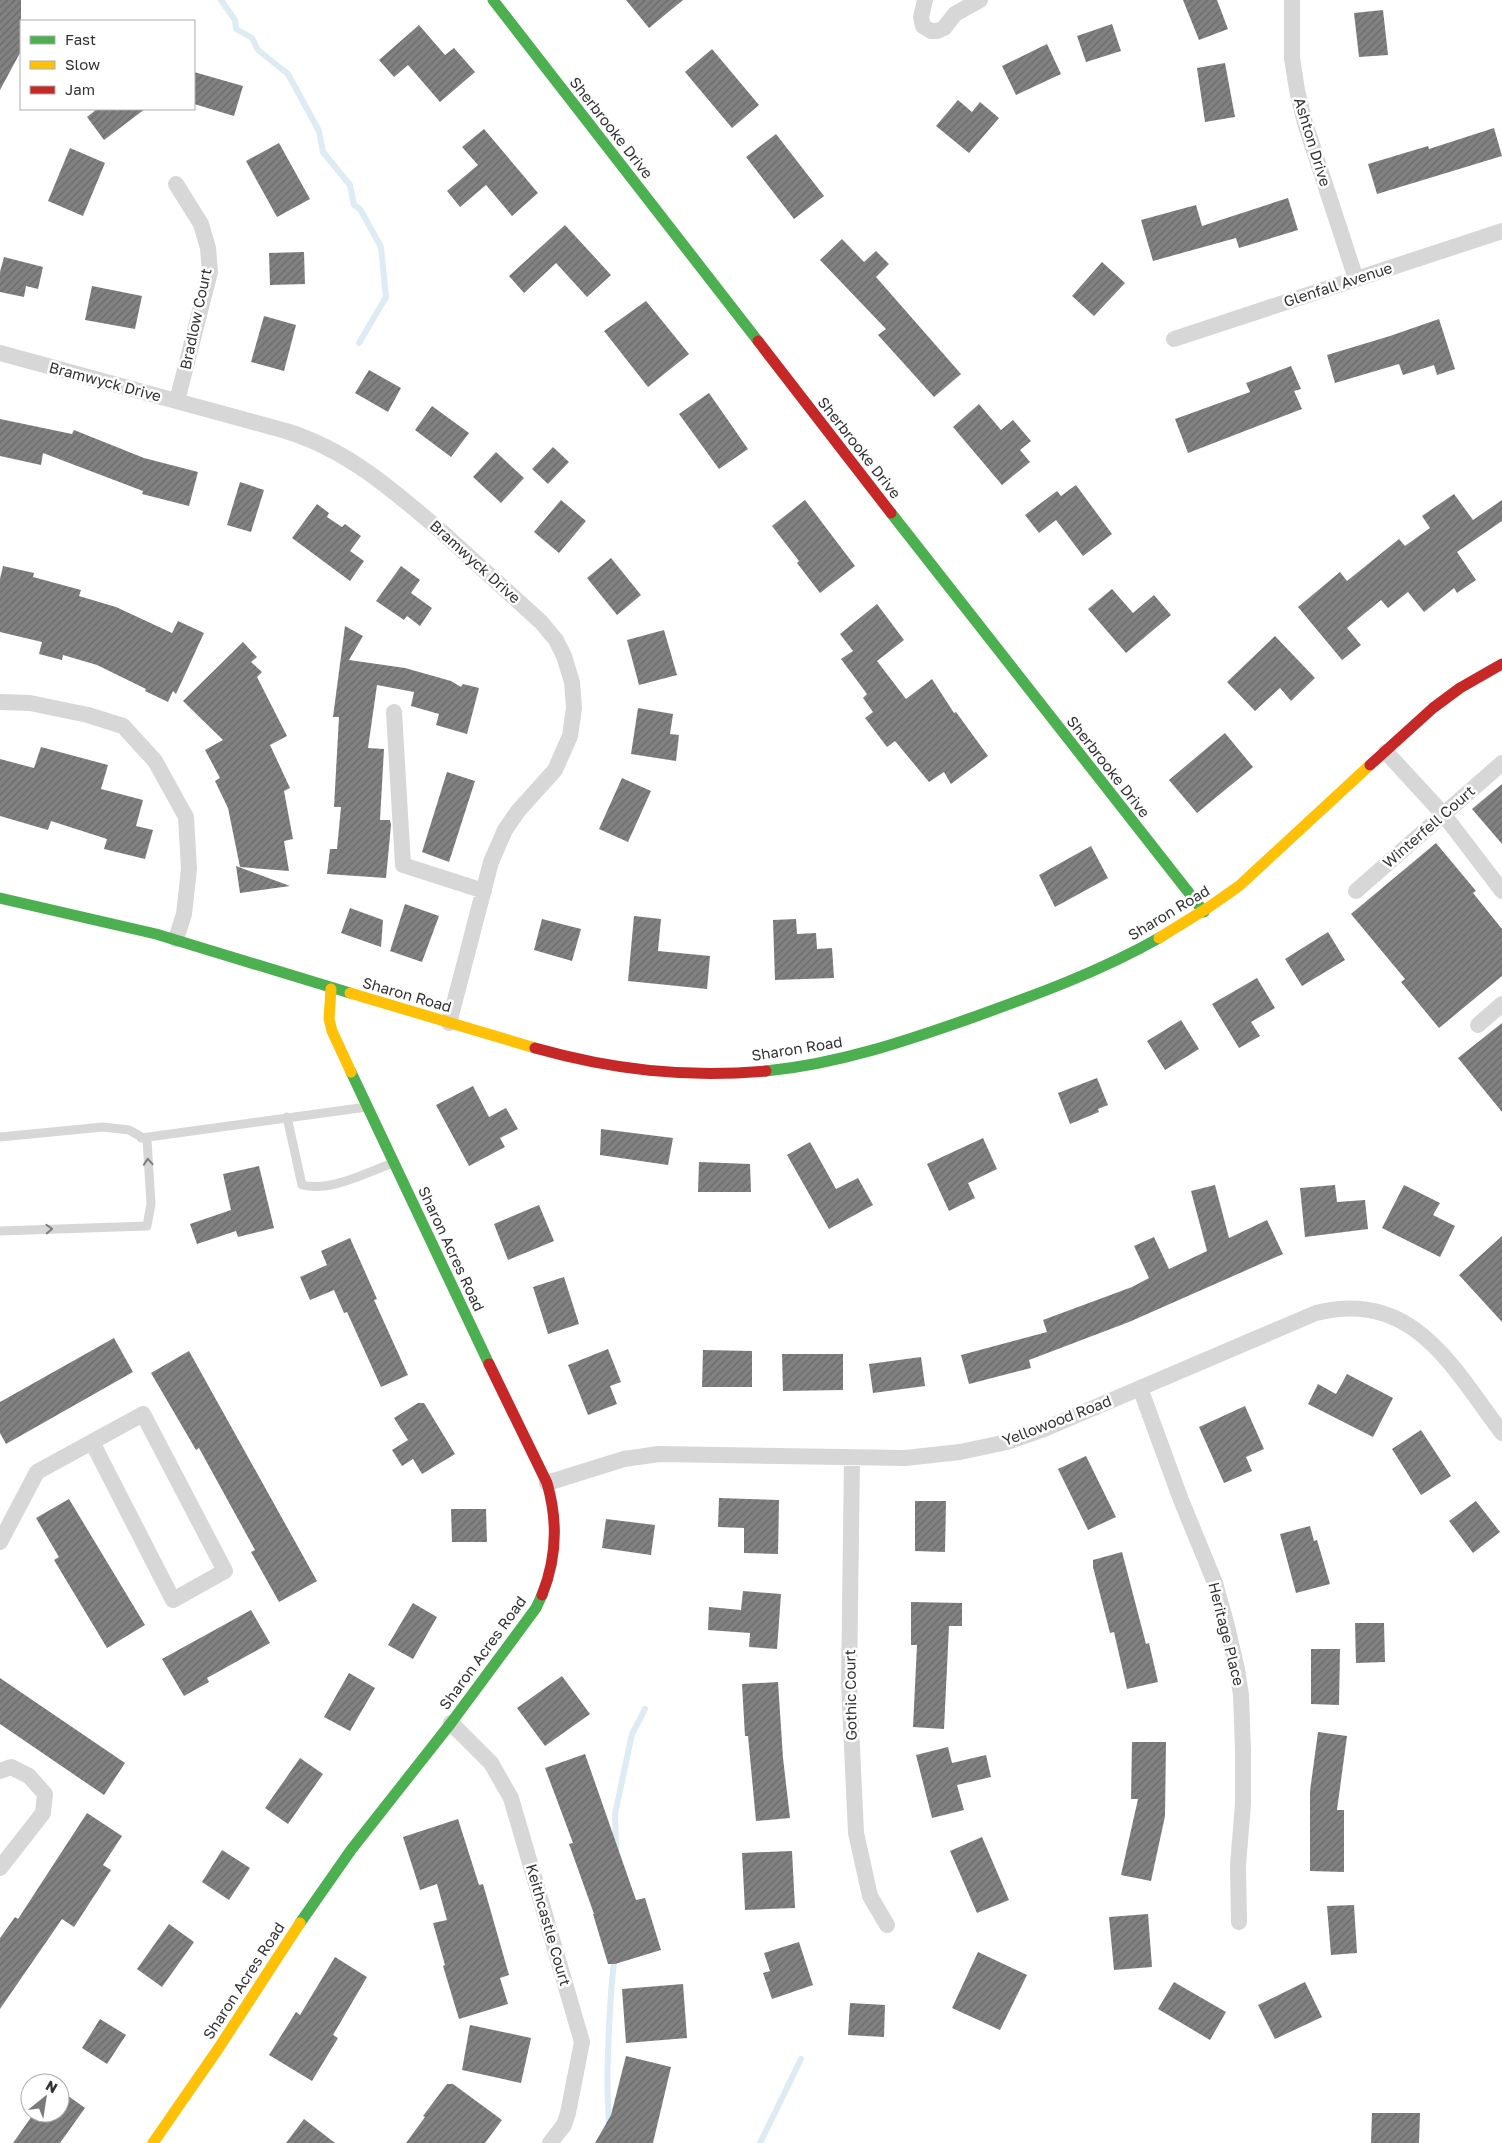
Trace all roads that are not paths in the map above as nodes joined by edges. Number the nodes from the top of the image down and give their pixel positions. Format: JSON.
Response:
{"nodes":[{"id":1,"x":493,"y":0,"type":"edge"},
{"id":2,"x":925,"y":0,"type":"edge"},
{"id":3,"x":980,"y":0,"type":"edge"},
{"id":4,"x":1292,"y":0,"type":"edge"},
{"id":5,"x":176,"y":184,"type":"dead end"},
{"id":6,"x":1502,"y":231,"type":"edge"},
{"id":7,"x":1356,"y":279,"type":"junction"},
{"id":8,"x":1174,"y":339,"type":"dead end"},
{"id":9,"x":0,"y":353,"type":"edge"},
{"id":10,"x":177,"y":401,"type":"junction"},
{"id":11,"x":1502,"y":664,"type":"edge"},
{"id":12,"x":1,"y":702,"type":"edge"},
{"id":13,"x":394,"y":712,"type":"dead end"},
{"id":14,"x":1386,"y":752,"type":"junction"},
{"id":15,"x":1502,"y":763,"type":"edge"},
{"id":16,"x":1444,"y":814,"type":"junction"},
{"id":17,"x":1502,"y":890,"type":"edge"},
{"id":18,"x":484,"y":891,"type":"junction"},
{"id":19,"x":1356,"y":891,"type":"dead end"},
{"id":20,"x":0,"y":898,"type":"edge"},
{"id":21,"x":1204,"y":912,"type":"junction"},
{"id":22,"x":176,"y":939,"type":"junction"},
{"id":23,"x":331,"y":989,"type":"junction"},
{"id":24,"x":1502,"y":1004,"type":"edge"},
{"id":25,"x":449,"y":1023,"type":"junction"},
{"id":26,"x":1478,"y":1025,"type":"dead end"},
{"id":27,"x":367,"y":1107,"type":"junction"},
{"id":28,"x":287,"y":1117,"type":"junction"},
{"id":29,"x":0,"y":1137,"type":"edge"},
{"id":30,"x":141,"y":1138,"type":"junction"},
{"id":31,"x":393,"y":1163,"type":"junction"},
{"id":32,"x":0,"y":1231,"type":"edge"},
{"id":33,"x":1140,"y":1388,"type":"junction"},
{"id":34,"x":1502,"y":1434,"type":"edge"},
{"id":35,"x":92,"y":1442,"type":"junction"},
{"id":36,"x":852,"y":1458,"type":"junction"},
{"id":37,"x":547,"y":1483,"type":"junction"},
{"id":38,"x":0,"y":1542,"type":"edge"},
{"id":39,"x":451,"y":1723,"type":"junction"},
{"id":40,"x":0,"y":1771,"type":"edge"},
{"id":41,"x":0,"y":1868,"type":"edge"},
{"id":42,"x":1238,"y":1922,"type":"dead end"},
{"id":43,"x":887,"y":1924,"type":"dead end"},
{"id":44,"x":155,"y":2142,"type":"edge"},
{"id":45,"x":550,"y":2143,"type":"edge"}],
"edges":[{"from":1,"to":21,"type":"street","name":"Sherbrooke Drive"},
{"from":2,"to":3,"type":"street"},
{"from":4,"to":7,"type":"street","name":"Ashton Drive"},
{"from":5,"to":10,"type":"street","name":"Bradlow Court"},
{"from":6,"to":7,"type":"street","name":"Glenfall Avenue"},
{"from":7,"to":8,"type":"street","name":"Glenfall Avenue"},
{"from":9,"to":10,"type":"street","name":"Bramwyck Drive"},
{"from":10,"to":18,"type":"street","name":"Bramwyck Drive"},
{"from":11,"to":14,"type":"street","name":"Sharon Road"},
{"from":12,"to":22,"type":"street"},
{"from":13,"to":18,"type":"street"},
{"from":14,"to":16,"type":"street"},
{"from":14,"to":21,"type":"street","name":"Sharon Road"},
{"from":15,"to":16,"type":"street","name":"Winterfell Court"},
{"from":16,"to":17,"type":"street"},
{"from":16,"to":19,"type":"street","name":"Winterfell Court"},
{"from":18,"to":25,"type":"street","name":"Bramwyck Drive"},
{"from":20,"to":22,"type":"street","name":"Sharon Road"},
{"from":21,"to":25,"type":"street","name":"Sharon Road"},
{"from":22,"to":23,"type":"street","name":"Sharon Road"},
{"from":23,"to":25,"type":"street","name":"Sharon Road"},
{"from":23,"to":27,"type":"street","name":"Sharon Acres Road"},
{"from":24,"to":26,"type":"street"},
{"from":27,"to":28,"type":"lane"},
{"from":27,"to":31,"type":"street","name":"Sharon Acres Road"},
{"from":28,"to":30,"type":"lane"},
{"from":28,"to":31,"type":"lane"},
{"from":29,"to":30,"type":"lane"},
{"from":32,"to":30,"type":"lane","one_way":true},
{"from":31,"to":37,"type":"street","name":"Sharon Acres Road"},
{"from":33,"to":34,"type":"street","name":"Yellowood Road"},
{"from":33,"to":36,"type":"street","name":"Yellowood Road"},
{"from":33,"to":42,"type":"street","name":"Heritage Place"},
{"from":35,"to":35,"type":"street"},
{"from":35,"to":38,"type":"street"},
{"from":36,"to":37,"type":"street","name":"Yellowood Road"},
{"from":36,"to":43,"type":"street","name":"Gothic Court"},
{"from":37,"to":39,"type":"street","name":"Sharon Acres Road"},
{"from":39,"to":44,"type":"street","name":"Sharon Acres Road"},
{"from":39,"to":45,"type":"street","name":"Keithcastle Court"},
{"from":40,"to":41,"type":"street"}]}
